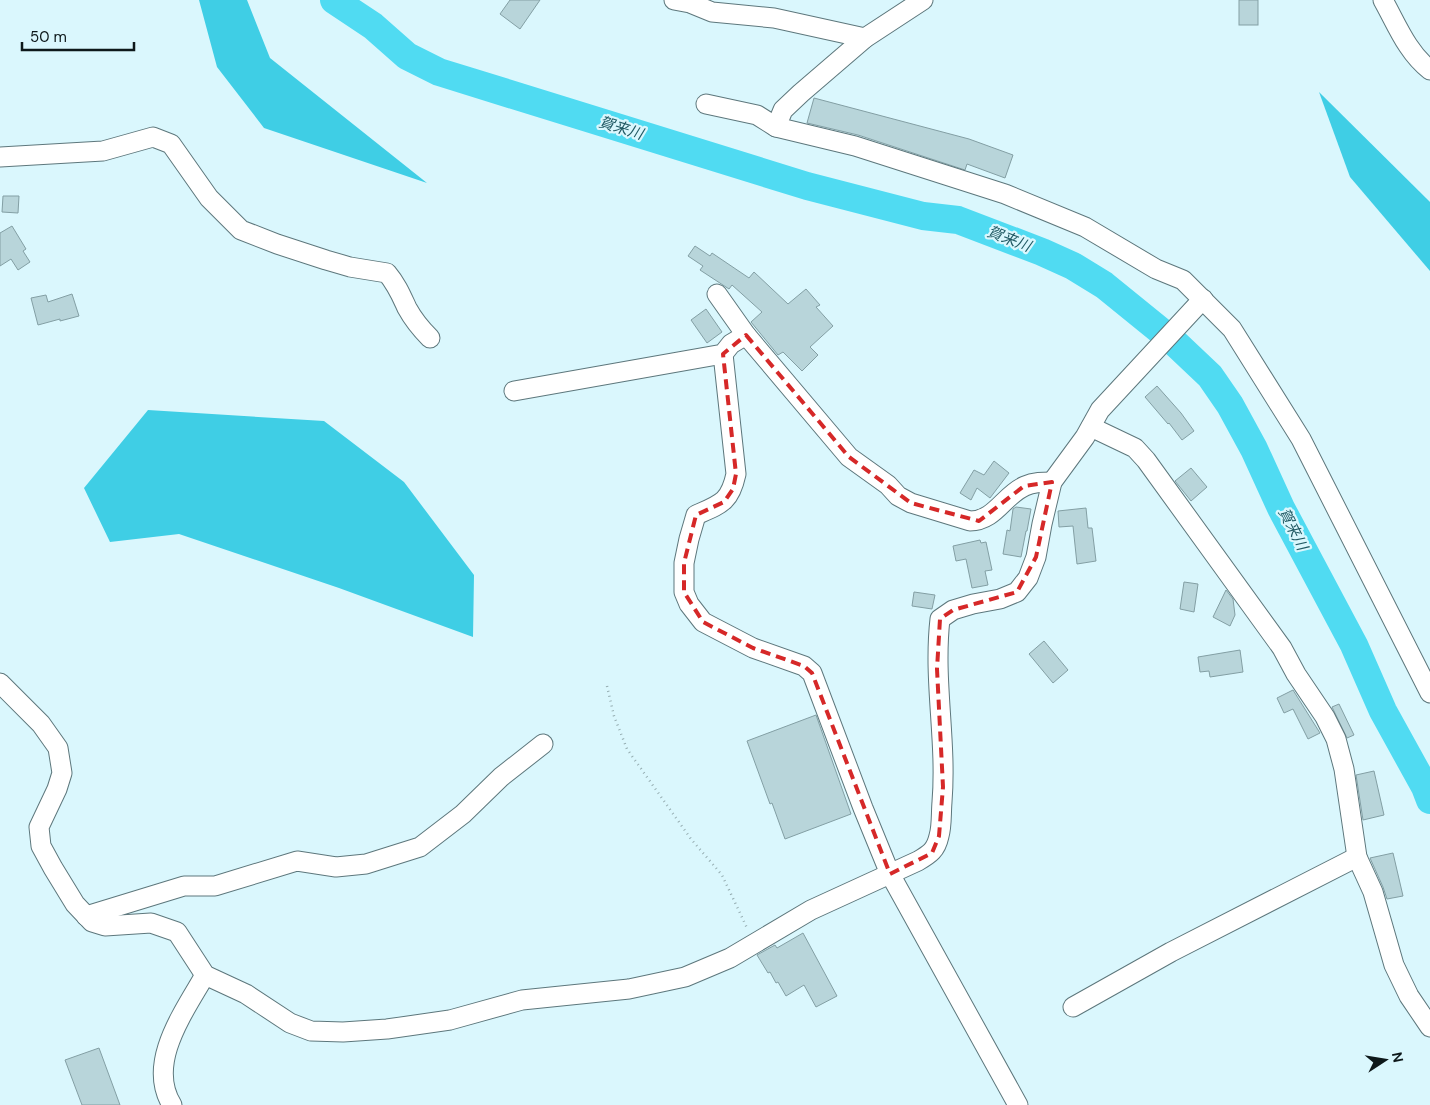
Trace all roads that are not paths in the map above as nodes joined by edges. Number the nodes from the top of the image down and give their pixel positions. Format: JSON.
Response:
{"nodes":[{"id":1,"x":674,"y":0,"type":"edge"},
{"id":2,"x":923,"y":0,"type":"edge"},
{"id":3,"x":1384,"y":0,"type":"edge"},
{"id":4,"x":865,"y":38,"type":"junction"},
{"id":5,"x":1430,"y":70,"type":"edge"},
{"id":6,"x":706,"y":104,"type":"dead end"},
{"id":7,"x":776,"y":127,"type":"junction"},
{"id":8,"x":0,"y":157,"type":"edge"},
{"id":9,"x":716,"y":294,"type":"dead end"},
{"id":10,"x":1202,"y":300,"type":"junction"},
{"id":11,"x":746,"y":335,"type":"junction"},
{"id":12,"x":430,"y":338,"type":"dead end"},
{"id":13,"x":723,"y":354,"type":"junction"},
{"id":14,"x":514,"y":391,"type":"dead end"},
{"id":15,"x":1091,"y":427,"type":"junction"},
{"id":16,"x":1052,"y":482,"type":"junction"},
{"id":17,"x":0,"y":683,"type":"edge"},
{"id":18,"x":1430,"y":693,"type":"edge"},
{"id":19,"x":543,"y":744,"type":"dead end"},
{"id":20,"x":1357,"y":857,"type":"junction"},
{"id":21,"x":890,"y":874,"type":"junction"},
{"id":22,"x":86,"y":916,"type":"junction"},
{"id":23,"x":205,"y":975,"type":"junction"},
{"id":24,"x":1073,"y":1007,"type":"dead end"},
{"id":25,"x":1430,"y":1027,"type":"edge"},
{"id":26,"x":172,"y":1105,"type":"edge"},
{"id":27,"x":1018,"y":1105,"type":"edge"}],
"edges":[{"from":1,"to":4,"type":"street"},
{"from":2,"to":4,"type":"street"},
{"from":3,"to":5,"type":"street"},
{"from":4,"to":7,"type":"street"},
{"from":6,"to":7,"type":"street"},
{"from":7,"to":10,"type":"street"},
{"from":8,"to":12,"type":"street"},
{"from":9,"to":11,"type":"street"},
{"from":10,"to":15,"type":"street"},
{"from":10,"to":18,"type":"street"},
{"from":11,"to":13,"type":"street"},
{"from":11,"to":16,"type":"street"},
{"from":13,"to":14,"type":"street"},
{"from":13,"to":21,"type":"street"},
{"from":15,"to":16,"type":"street"},
{"from":15,"to":20,"type":"street"},
{"from":16,"to":21,"type":"street"},
{"from":17,"to":22,"type":"street"},
{"from":19,"to":22,"type":"street"},
{"from":20,"to":24,"type":"street"},
{"from":20,"to":25,"type":"street"},
{"from":21,"to":23,"type":"street"},
{"from":21,"to":27,"type":"street"},
{"from":22,"to":23,"type":"street"},
{"from":23,"to":26,"type":"street"}]}
